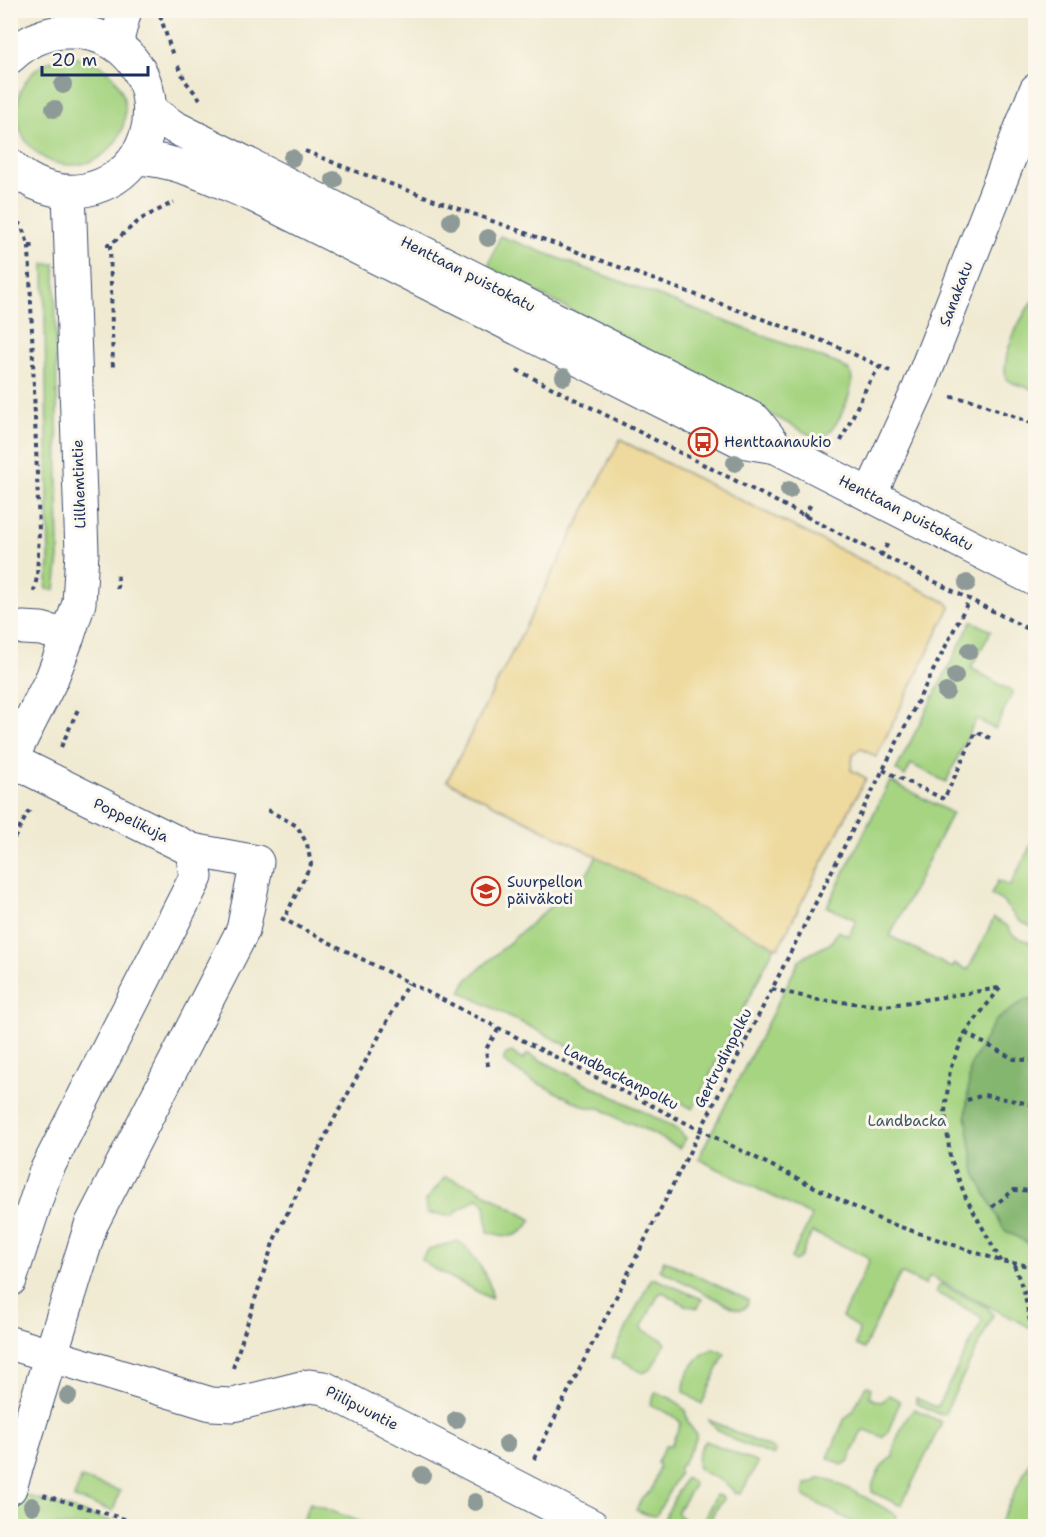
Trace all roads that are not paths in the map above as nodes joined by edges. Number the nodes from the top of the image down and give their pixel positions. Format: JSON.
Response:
{"nodes":[{"id":1,"x":125,"y":10,"type":"edge"},
{"id":2,"x":64,"y":21,"type":"edge"},
{"id":3,"x":116,"y":44,"type":"junction"},
{"id":4,"x":10,"y":57,"type":"edge"},
{"id":5,"x":1035,"y":90,"type":"edge"},
{"id":6,"x":151,"y":111,"type":"junction"},
{"id":7,"x":136,"y":158,"type":"junction"},
{"id":8,"x":10,"y":165,"type":"edge"},
{"id":9,"x":69,"y":193,"type":"junction"},
{"id":10,"x":776,"y":447,"type":"junction"},
{"id":11,"x":870,"y":495,"type":"junction"},
{"id":12,"x":1035,"y":580,"type":"edge"},
{"id":13,"x":23,"y":628,"type":"road end"},
{"id":14,"x":68,"y":636,"type":"junction"},
{"id":15,"x":11,"y":760,"type":"edge"},
{"id":16,"x":192,"y":850,"type":"junction"},
{"id":17,"x":10,"y":1281,"type":"edge"},
{"id":18,"x":10,"y":1343,"type":"edge"},
{"id":19,"x":52,"y":1357,"type":"junction"},
{"id":20,"x":11,"y":1487,"type":"edge"},
{"id":21,"x":592,"y":1527,"type":"edge"}],
"edges":[{"from":1,"to":3,"type":"street"},
{"from":2,"to":3,"type":"street"},
{"from":2,"to":4,"type":"street"},
{"from":3,"to":6,"type":"street"},
{"from":5,"to":11,"type":"street","name":"Sanakatu"},
{"from":6,"to":7,"type":"street"},
{"from":6,"to":10,"type":"street","name":"Henttaan puistokatu"},
{"from":7,"to":9,"type":"street"},
{"from":7,"to":10,"type":"street","name":"Henttaan puistokatu"},
{"from":8,"to":9,"type":"street"},
{"from":9,"to":14,"type":"street","name":"Lillhemtintie"},
{"from":10,"to":11,"type":"street","name":"Henttaan puistokatu"},
{"from":11,"to":12,"type":"street","name":"Henttaan puistokatu"},
{"from":13,"to":14,"type":"street"},
{"from":14,"to":15,"type":"street","name":"Lillhemtintie"},
{"from":15,"to":16,"type":"street","name":"Poppelikuja"},
{"from":16,"to":17,"type":"street"},
{"from":16,"to":19,"type":"street","name":"Poppelikuja"},
{"from":18,"to":19,"type":"street","name":"Piilipuuntie"},
{"from":19,"to":20,"type":"street"},
{"from":19,"to":21,"type":"street","name":"Piilipuuntie"}]}
